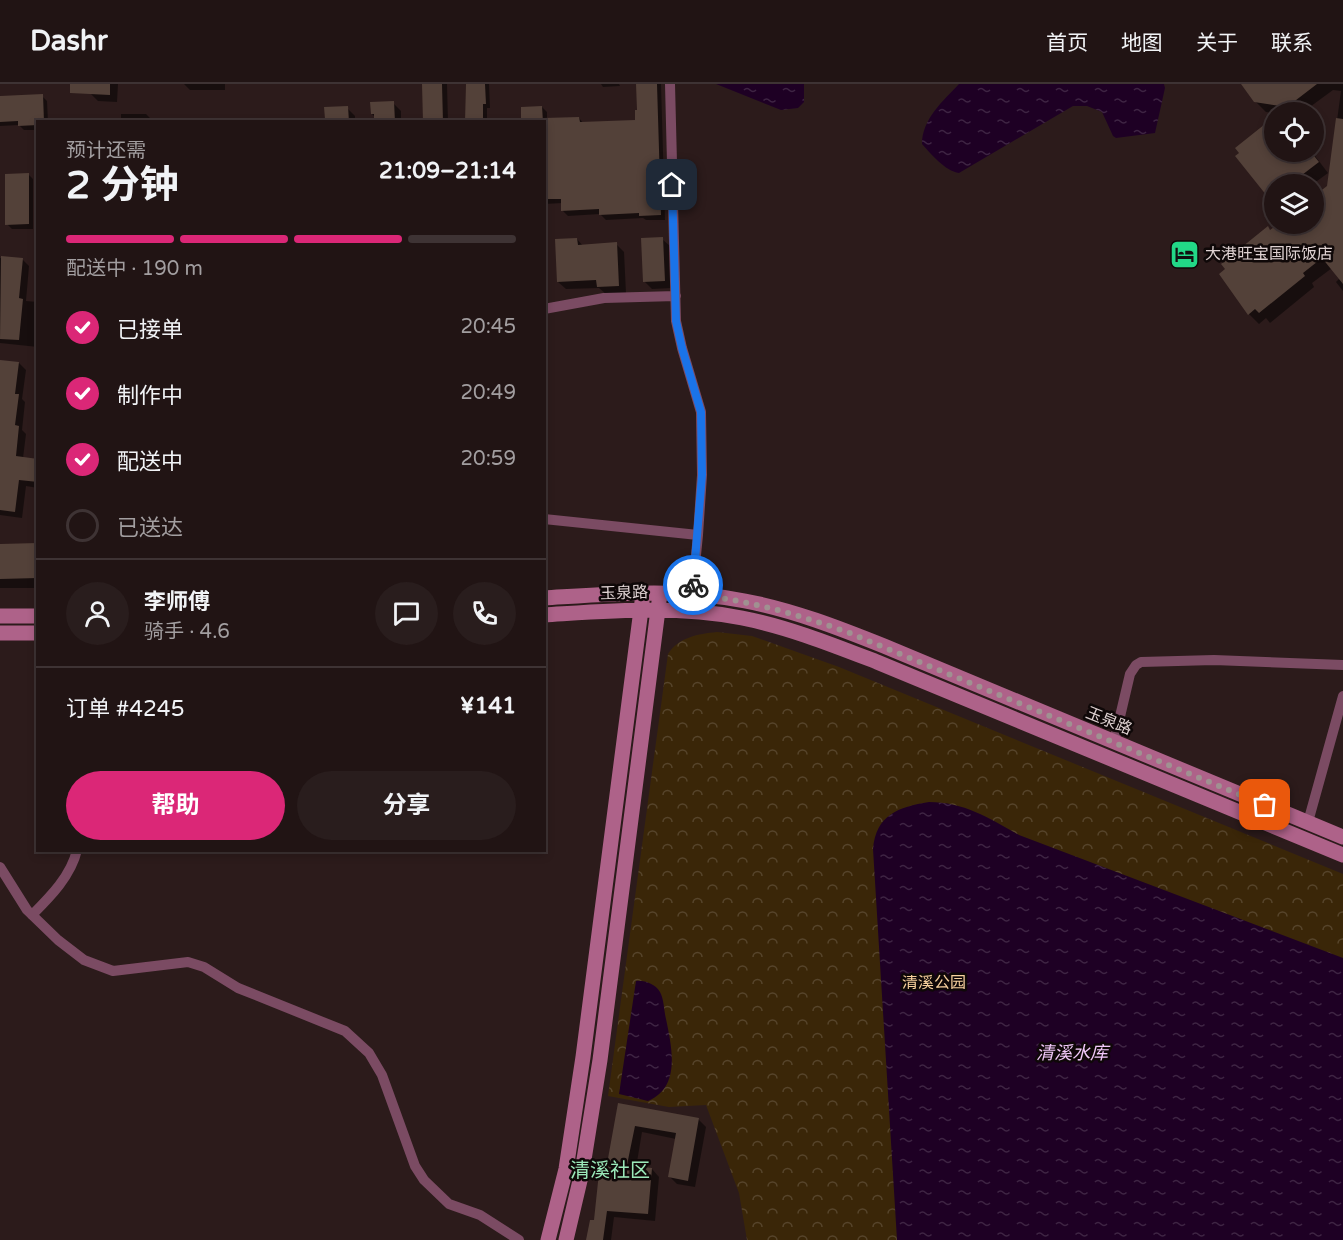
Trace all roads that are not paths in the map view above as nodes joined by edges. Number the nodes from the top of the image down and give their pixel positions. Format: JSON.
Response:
{"nodes":[{"id":1,"x":670,"y":84,"type":"edge"},
{"id":2,"x":676,"y":296,"type":"junction"},
{"id":3,"x":546,"y":309,"type":"edge"},
{"id":4,"x":546,"y":519,"type":"edge"},
{"id":5,"x":698,"y":535,"type":"junction"},
{"id":6,"x":644,"y":593,"type":"junction"},
{"id":7,"x":661,"y":593,"type":"junction"},
{"id":8,"x":692,"y":595,"type":"junction"},
{"id":9,"x":546,"y":598,"type":"edge"},
{"id":10,"x":641,"y":610,"type":"junction"},
{"id":11,"x":658,"y":610,"type":"junction"},
{"id":12,"x":546,"y":615,"type":"edge"},
{"id":13,"x":0,"y":616,"type":"edge"},
{"id":14,"x":36,"y":616,"type":"edge"},
{"id":15,"x":0,"y":633,"type":"edge"},
{"id":16,"x":36,"y":633,"type":"edge"},
{"id":17,"x":1343,"y":665,"type":"edge"},
{"id":18,"x":1343,"y":696,"type":"edge"},
{"id":19,"x":1114,"y":742,"type":"junction"},
{"id":20,"x":1308,"y":822,"type":"junction"},
{"id":21,"x":1343,"y":837,"type":"edge"},
{"id":22,"x":76,"y":852,"type":"edge"},
{"id":23,"x":1343,"y":855,"type":"edge"},
{"id":24,"x":0,"y":867,"type":"edge"},
{"id":25,"x":32,"y":915,"type":"junction"},
{"id":26,"x":519,"y":1240,"type":"edge"},
{"id":27,"x":548,"y":1240,"type":"edge"},
{"id":28,"x":566,"y":1240,"type":"edge"}],
"edges":[{"from":1,"to":2,"type":"street"},
{"from":2,"to":3,"type":"street"},
{"from":2,"to":5,"type":"street"},
{"from":4,"to":5,"type":"street"},
{"from":5,"to":8,"type":"street"},
{"from":6,"to":7,"type":"main road","name":"玉泉路"},
{"from":6,"to":9,"type":"main road","name":"玉泉路"},
{"from":6,"to":10,"type":"main road"},
{"from":7,"to":8,"type":"main road","name":"玉泉路"},
{"from":7,"to":11,"type":"main road"},
{"from":8,"to":19,"type":"main road","name":"玉泉路"},
{"from":10,"to":11,"type":"main road","name":"玉泉路"},
{"from":10,"to":12,"type":"main road","name":"玉泉路"},
{"from":10,"to":27,"type":"main road"},
{"from":11,"to":23,"type":"main road","name":"玉泉路"},
{"from":11,"to":28,"type":"main road"},
{"from":13,"to":14,"type":"main road"},
{"from":15,"to":16,"type":"main road"},
{"from":17,"to":19,"type":"street"},
{"from":18,"to":20,"type":"street"},
{"from":19,"to":20,"type":"main road","name":"玉泉路"},
{"from":20,"to":21,"type":"main road","name":"玉泉路"},
{"from":22,"to":25,"type":"street"},
{"from":24,"to":25,"type":"street"},
{"from":25,"to":26,"type":"street"}]}
